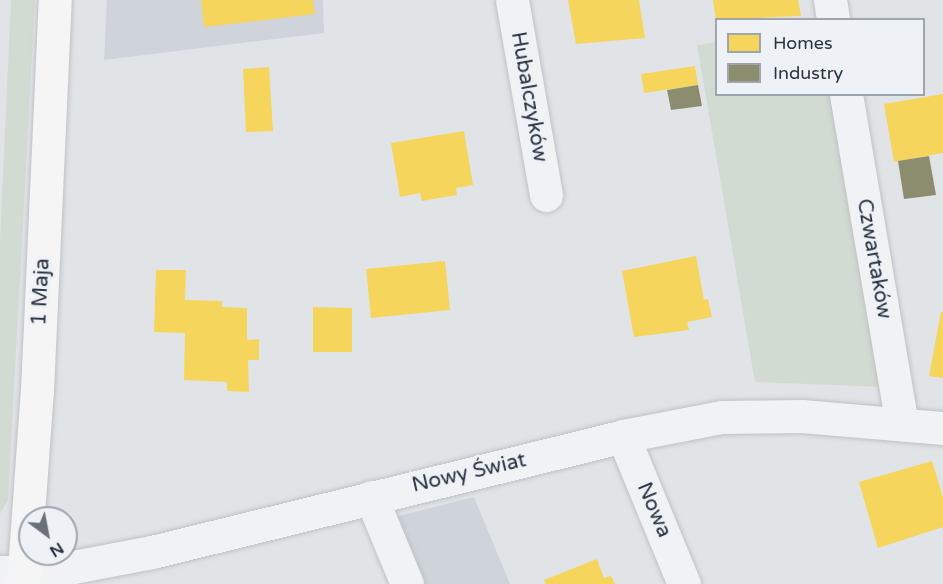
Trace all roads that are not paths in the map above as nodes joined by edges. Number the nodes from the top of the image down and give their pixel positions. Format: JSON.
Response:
{"nodes":[{"id":1,"x":55,"y":0,"type":"edge"},
{"id":2,"x":512,"y":0,"type":"edge"},
{"id":3,"x":830,"y":0,"type":"edge"},
{"id":4,"x":833,"y":18,"type":"edge"},
{"id":5,"x":846,"y":96,"type":"edge"},
{"id":6,"x":546,"y":195,"type":"dead end"},
{"id":7,"x":902,"y":424,"type":"junction"},
{"id":8,"x":943,"y":428,"type":"edge"},
{"id":9,"x":623,"y":436,"type":"junction"},
{"id":10,"x":371,"y":497,"type":"junction"},
{"id":11,"x":16,"y":576,"type":"edge"},
{"id":12,"x":407,"y":584,"type":"edge"},
{"id":13,"x":684,"y":584,"type":"edge"}],
"edges":[{"from":1,"to":11,"type":"main road","name":"1 Maja"},
{"from":2,"to":6,"type":"street","name":"Hubalczyków"},
{"from":3,"to":4,"type":"street"},
{"from":5,"to":7,"type":"street","name":"Czwartaków"},
{"from":7,"to":8,"type":"street","name":"Nowy Świat"},
{"from":7,"to":9,"type":"street","name":"Nowy Świat"},
{"from":9,"to":10,"type":"street","name":"Nowy Świat"},
{"from":9,"to":13,"type":"street","name":"Nowa"},
{"from":10,"to":11,"type":"street","name":"Nowy Świat"},
{"from":10,"to":12,"type":"street"}]}
